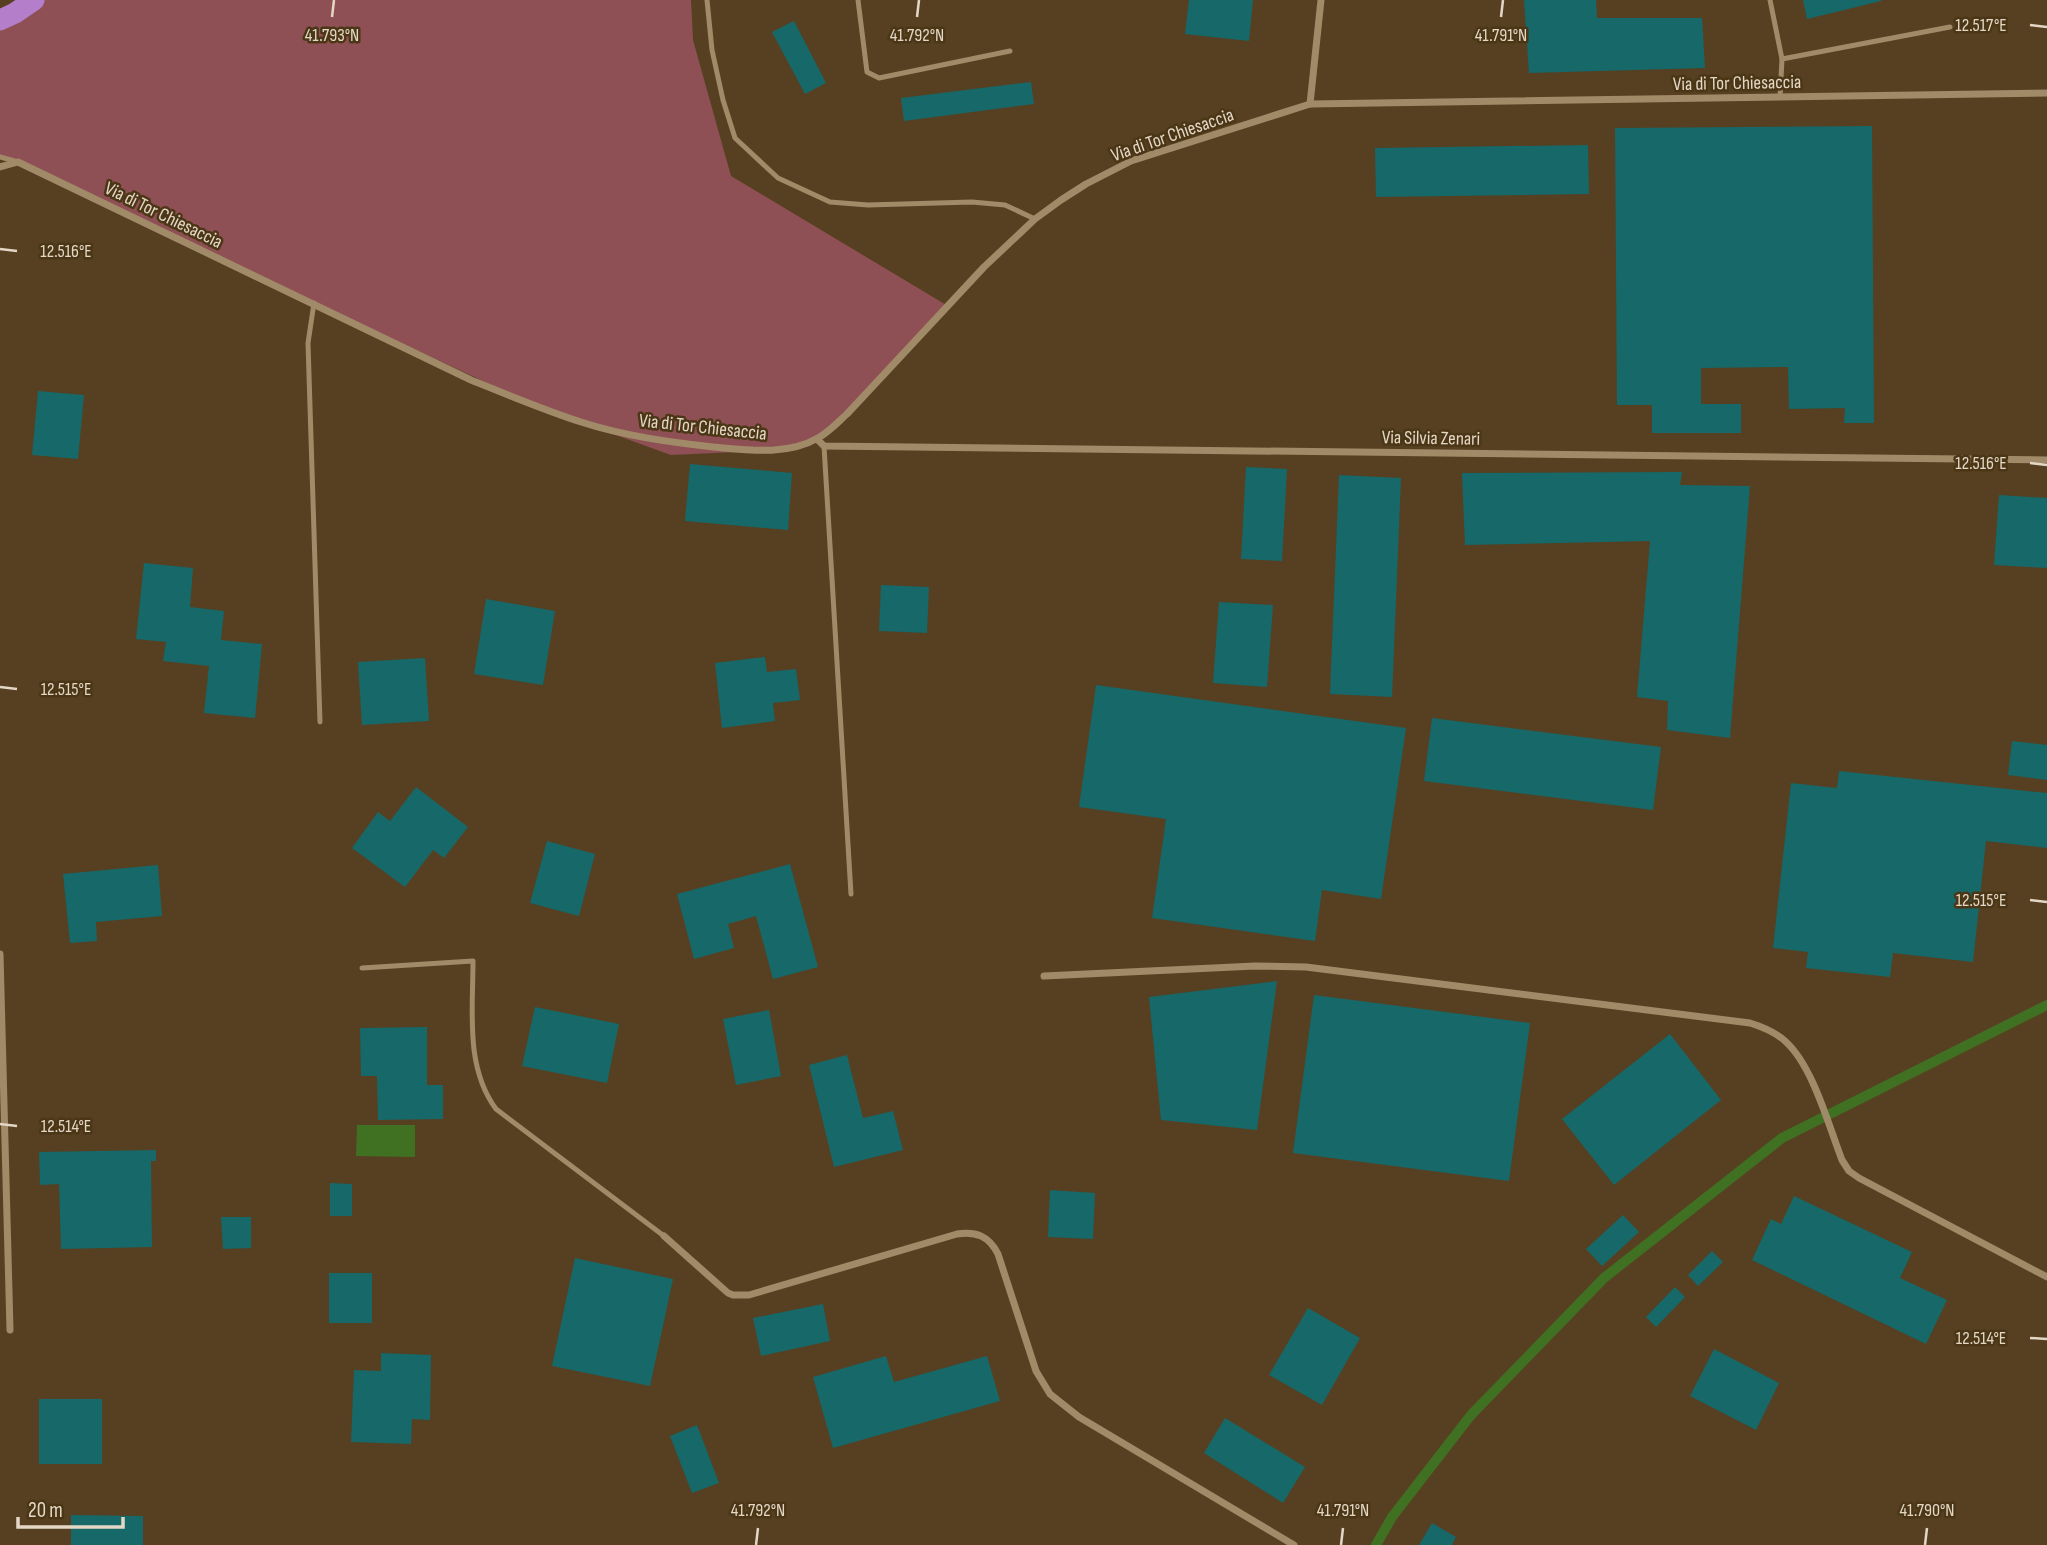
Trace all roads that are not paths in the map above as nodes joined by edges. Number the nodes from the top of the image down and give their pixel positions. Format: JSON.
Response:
{"nodes":[{"id":1,"x":34,"y":0,"type":"edge"},
{"id":2,"x":707,"y":0,"type":"edge"},
{"id":3,"x":858,"y":0,"type":"edge"},
{"id":4,"x":1321,"y":0,"type":"edge"},
{"id":5,"x":1770,"y":0,"type":"edge"},
{"id":6,"x":0,"y":20,"type":"edge"},
{"id":7,"x":1950,"y":27,"type":"dead end"},
{"id":8,"x":1010,"y":51,"type":"dead end"},
{"id":9,"x":1782,"y":59,"type":"junction"},
{"id":10,"x":2047,"y":93,"type":"edge"},
{"id":11,"x":1780,"y":97,"type":"junction"},
{"id":12,"x":1310,"y":104,"type":"junction"},
{"id":13,"x":0,"y":157,"type":"edge"},
{"id":14,"x":18,"y":162,"type":"junction"},
{"id":15,"x":0,"y":167,"type":"edge"},
{"id":16,"x":1035,"y":219,"type":"junction"},
{"id":17,"x":314,"y":303,"type":"junction"},
{"id":18,"x":817,"y":439,"type":"junction"},
{"id":19,"x":824,"y":446,"type":"junction"},
{"id":20,"x":2047,"y":460,"type":"edge"},
{"id":21,"x":320,"y":722,"type":"dead end"},
{"id":22,"x":852,"y":894,"type":"dead end"},
{"id":23,"x":0,"y":954,"type":"edge"},
{"id":24,"x":362,"y":968,"type":"dead end"},
{"id":25,"x":1044,"y":976,"type":"dead end"},
{"id":26,"x":664,"y":1236,"type":"joint"},
{"id":27,"x":2047,"y":1277,"type":"edge"},
{"id":28,"x":10,"y":1330,"type":"dead end"},
{"id":29,"x":1294,"y":1545,"type":"edge"}],
"edges":[{"from":1,"to":6,"type":"highway"},
{"from":2,"to":16,"type":"lane"},
{"from":3,"to":8,"type":"lane"},
{"from":4,"to":12,"type":"street"},
{"from":5,"to":9,"type":"lane"},
{"from":7,"to":9,"type":"lane"},
{"from":9,"to":11,"type":"lane"},
{"from":10,"to":11,"type":"street","name":"Via di Tor Chiesaccia"},
{"from":11,"to":12,"type":"street","name":"Via di Tor Chiesaccia"},
{"from":12,"to":16,"type":"street","name":"Via di Tor Chiesaccia"},
{"from":13,"to":14,"type":"lane"},
{"from":14,"to":15,"type":"street"},
{"from":14,"to":17,"type":"street","name":"Via di Tor Chiesaccia"},
{"from":16,"to":18,"type":"street","name":"Via di Tor Chiesaccia"},
{"from":17,"to":18,"type":"street","name":"Via di Tor Chiesaccia"},
{"from":17,"to":21,"type":"lane"},
{"from":18,"to":19,"type":"street"},
{"from":19,"to":20,"type":"street","name":"Via Silvia Zenari"},
{"from":19,"to":22,"type":"lane"},
{"from":23,"to":28,"type":"street"},
{"from":24,"to":26,"type":"lane"},
{"from":25,"to":27,"type":"street"},
{"from":26,"to":29,"type":"street"}]}
